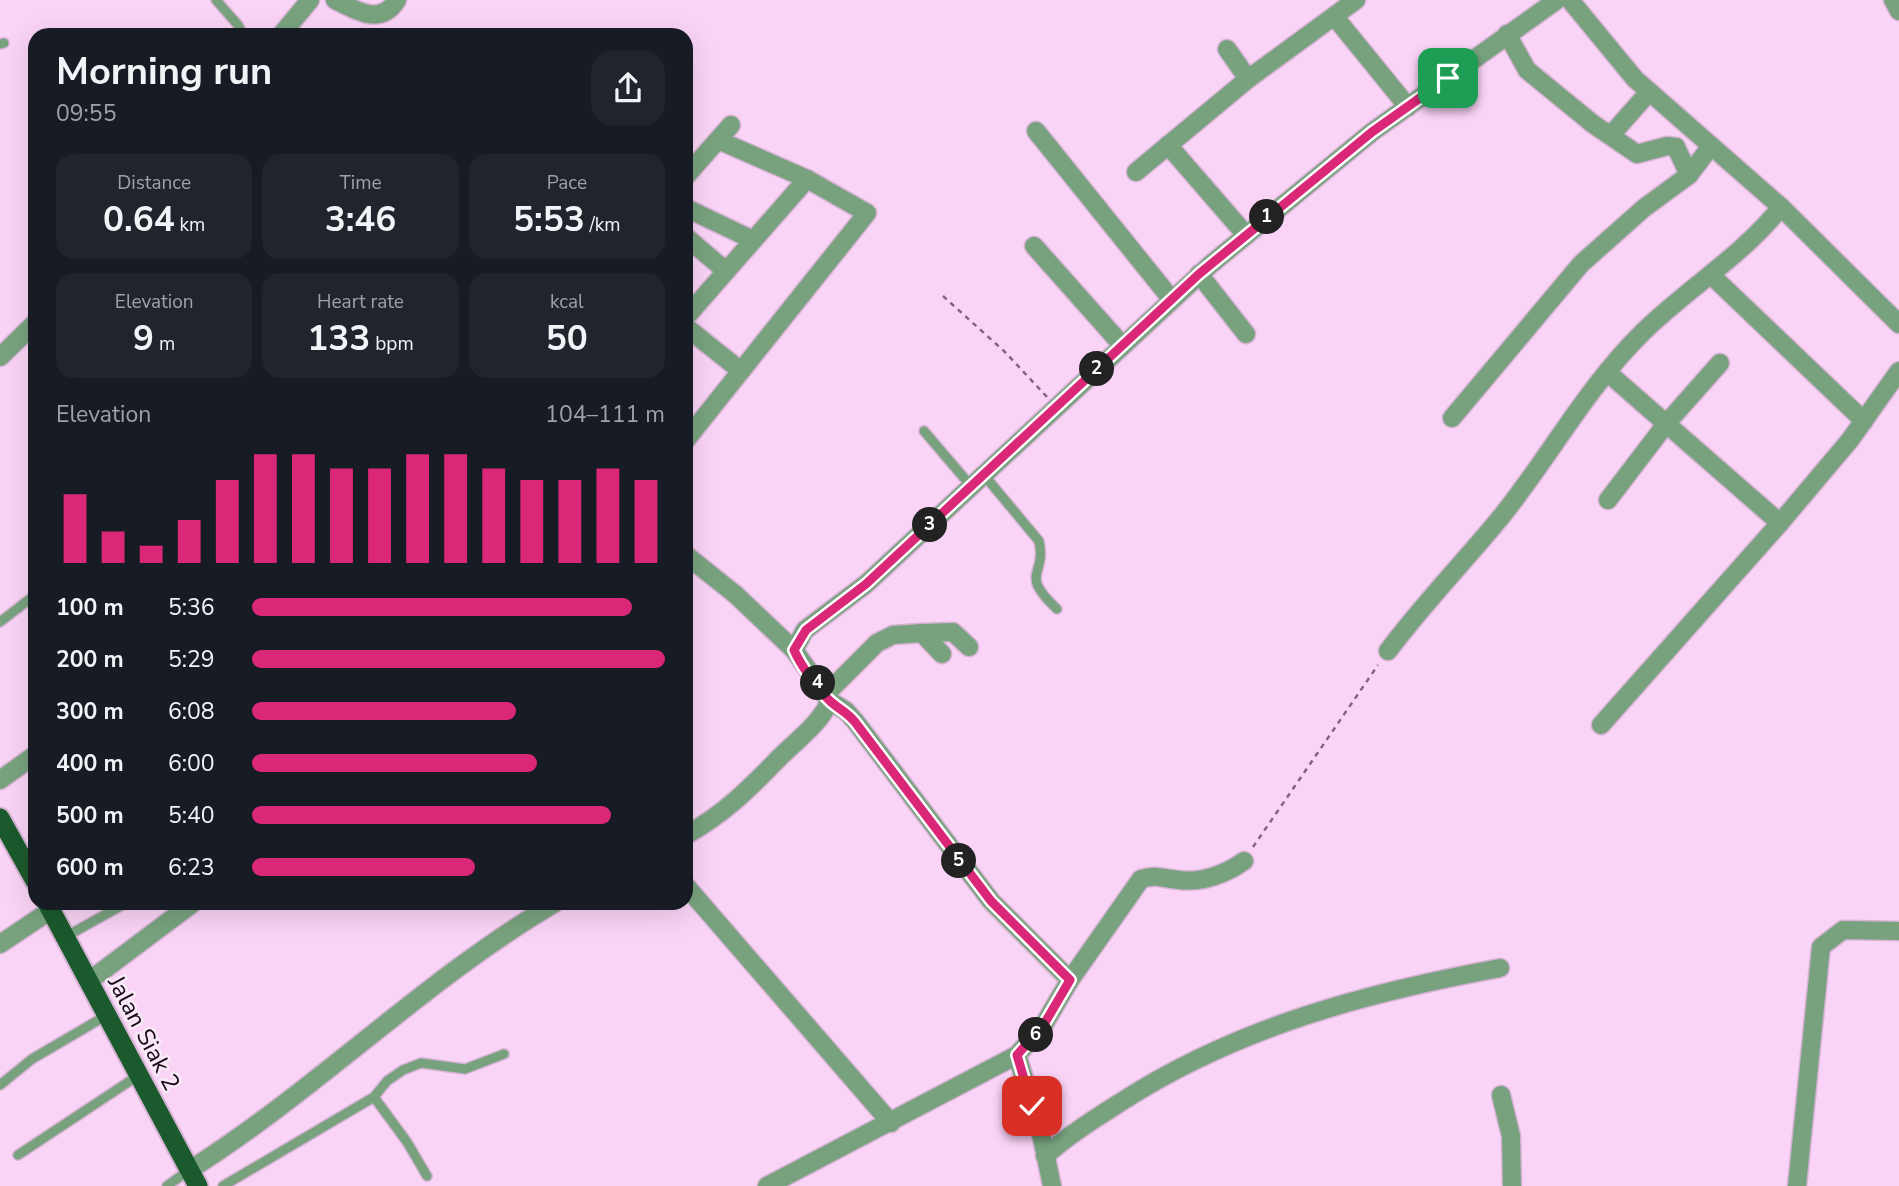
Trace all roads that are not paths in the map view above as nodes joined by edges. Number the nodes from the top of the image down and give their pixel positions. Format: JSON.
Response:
{"nodes":[{"id":1,"x":216,"y":0,"type":"edge"},
{"id":2,"x":310,"y":0,"type":"edge"},
{"id":3,"x":335,"y":0,"type":"edge"},
{"id":4,"x":397,"y":0,"type":"edge"},
{"id":5,"x":1356,"y":0,"type":"edge"},
{"id":6,"x":1557,"y":0,"type":"edge"},
{"id":7,"x":1570,"y":0,"type":"edge"},
{"id":8,"x":1334,"y":16,"type":"junction"},
{"id":9,"x":240,"y":28,"type":"edge"},
{"id":10,"x":287,"y":28,"type":"edge"},
{"id":11,"x":1507,"y":34,"type":"junction"},
{"id":12,"x":1227,"y":49,"type":"dead end"},
{"id":13,"x":1248,"y":79,"type":"junction"},
{"id":14,"x":1649,"y":92,"type":"junction"},
{"id":15,"x":1408,"y":107,"type":"junction"},
{"id":16,"x":731,"y":125,"type":"dead end"},
{"id":17,"x":1036,"y":131,"type":"dead end"},
{"id":18,"x":1611,"y":135,"type":"junction"},
{"id":19,"x":718,"y":139,"type":"junction"},
{"id":20,"x":1168,"y":145,"type":"junction"},
{"id":21,"x":1711,"y":146,"type":"junction"},
{"id":22,"x":693,"y":168,"type":"edge"},
{"id":23,"x":1136,"y":172,"type":"dead end"},
{"id":24,"x":1689,"y":175,"type":"junction"},
{"id":25,"x":807,"y":180,"type":"junction"},
{"id":26,"x":1781,"y":207,"type":"junction"},
{"id":27,"x":693,"y":211,"type":"edge"},
{"id":28,"x":1246,"y":234,"type":"junction"},
{"id":29,"x":753,"y":240,"type":"junction"},
{"id":30,"x":693,"y":243,"type":"edge"},
{"id":31,"x":1034,"y":246,"type":"dead end"},
{"id":32,"x":726,"y":271,"type":"junction"},
{"id":33,"x":1199,"y":274,"type":"junction"},
{"id":34,"x":1711,"y":275,"type":"junction"},
{"id":35,"x":1171,"y":300,"type":"junction"},
{"id":36,"x":693,"y":309,"type":"edge"},
{"id":37,"x":1899,"y":324,"type":"edge"},
{"id":38,"x":28,"y":330,"type":"edge"},
{"id":39,"x":693,"y":333,"type":"edge"},
{"id":40,"x":1246,"y":334,"type":"dead end"},
{"id":41,"x":1122,"y":345,"type":"junction"},
{"id":42,"x":0,"y":357,"type":"edge"},
{"id":43,"x":1720,"y":363,"type":"dead end"},
{"id":44,"x":741,"y":371,"type":"junction"},
{"id":45,"x":1608,"y":372,"type":"junction"},
{"id":46,"x":1899,"y":372,"type":"edge"},
{"id":47,"x":1452,"y":418,"type":"dead end"},
{"id":48,"x":1864,"y":421,"type":"junction"},
{"id":49,"x":1666,"y":424,"type":"junction"},
{"id":50,"x":693,"y":425,"type":"edge"},
{"id":51,"x":924,"y":431,"type":"dead end"},
{"id":52,"x":978,"y":480,"type":"junction"},
{"id":53,"x":1608,"y":500,"type":"dead end"},
{"id":54,"x":1780,"y":523,"type":"junction"},
{"id":55,"x":693,"y":561,"type":"edge"},
{"id":56,"x":28,"y":600,"type":"edge"},
{"id":57,"x":1057,"y":609,"type":"dead end"},
{"id":58,"x":0,"y":622,"type":"edge"},
{"id":59,"x":922,"y":632,"type":"junction"},
{"id":60,"x":970,"y":647,"type":"dead end"},
{"id":61,"x":794,"y":650,"type":"junction"},
{"id":62,"x":1388,"y":651,"type":"road end"},
{"id":63,"x":942,"y":654,"type":"dead end"},
{"id":64,"x":827,"y":698,"type":"junction"},
{"id":65,"x":1601,"y":724,"type":"dead end"},
{"id":66,"x":28,"y":760,"type":"edge"},
{"id":67,"x":0,"y":780,"type":"edge"},
{"id":68,"x":0,"y":818,"type":"edge"},
{"id":69,"x":693,"y":831,"type":"edge"},
{"id":70,"x":1244,"y":861,"type":"road end"},
{"id":71,"x":28,"y":868,"type":"edge"},
{"id":72,"x":693,"y":894,"type":"edge"},
{"id":73,"x":45,"y":910,"type":"edge"},
{"id":74,"x":51,"y":910,"type":"edge"},
{"id":75,"x":113,"y":910,"type":"edge"},
{"id":76,"x":184,"y":910,"type":"edge"},
{"id":77,"x":542,"y":910,"type":"edge"},
{"id":78,"x":1899,"y":931,"type":"edge"},
{"id":79,"x":65,"y":937,"type":"junction"},
{"id":80,"x":0,"y":944,"type":"edge"},
{"id":81,"x":1500,"y":968,"type":"dead end"},
{"id":82,"x":1070,"y":980,"type":"junction"},
{"id":83,"x":89,"y":981,"type":"junction"},
{"id":84,"x":107,"y":1014,"type":"junction"},
{"id":85,"x":504,"y":1055,"type":"dead end"},
{"id":86,"x":1017,"y":1055,"type":"junction"},
{"id":87,"x":139,"y":1075,"type":"junction"},
{"id":88,"x":0,"y":1085,"type":"edge"},
{"id":89,"x":1501,"y":1095,"type":"dead end"},
{"id":90,"x":374,"y":1097,"type":"junction"},
{"id":91,"x":891,"y":1123,"type":"junction"},
{"id":92,"x":18,"y":1155,"type":"dead end"},
{"id":93,"x":1045,"y":1156,"type":"junction"},
{"id":94,"x":426,"y":1176,"type":"dead end"},
{"id":95,"x":193,"y":1178,"type":"edge"},
{"id":96,"x":167,"y":1186,"type":"edge"},
{"id":97,"x":223,"y":1186,"type":"edge"},
{"id":98,"x":767,"y":1186,"type":"edge"},
{"id":99,"x":1052,"y":1186,"type":"edge"},
{"id":100,"x":1512,"y":1186,"type":"edge"},
{"id":101,"x":1797,"y":1186,"type":"edge"}],
"edges":[{"from":1,"to":9,"type":"lane"},
{"from":2,"to":10,"type":"street"},
{"from":3,"to":4,"type":"street"},
{"from":5,"to":8,"type":"street"},
{"from":6,"to":11,"type":"street"},
{"from":7,"to":14,"type":"street"},
{"from":8,"to":13,"type":"street"},
{"from":8,"to":15,"type":"street"},
{"from":11,"to":15,"type":"street"},
{"from":11,"to":18,"type":"street"},
{"from":12,"to":13,"type":"street"},
{"from":13,"to":20,"type":"street"},
{"from":14,"to":18,"type":"street"},
{"from":14,"to":21,"type":"street"},
{"from":15,"to":28,"type":"street"},
{"from":16,"to":19,"type":"street"},
{"from":17,"to":35,"type":"street"},
{"from":18,"to":24,"type":"street"},
{"from":19,"to":22,"type":"street"},
{"from":19,"to":25,"type":"street"},
{"from":20,"to":23,"type":"street"},
{"from":20,"to":28,"type":"street"},
{"from":21,"to":24,"type":"street"},
{"from":21,"to":26,"type":"street"},
{"from":24,"to":47,"type":"street"},
{"from":25,"to":29,"type":"street"},
{"from":25,"to":44,"type":"street"},
{"from":26,"to":34,"type":"street"},
{"from":26,"to":37,"type":"street"},
{"from":27,"to":29,"type":"street"},
{"from":28,"to":33,"type":"street"},
{"from":29,"to":32,"type":"street"},
{"from":30,"to":32,"type":"street"},
{"from":31,"to":41,"type":"street"},
{"from":32,"to":36,"type":"street"},
{"from":33,"to":35,"type":"street"},
{"from":33,"to":40,"type":"street"},
{"from":34,"to":45,"type":"street"},
{"from":34,"to":48,"type":"street"},
{"from":35,"to":41,"type":"street"},
{"from":38,"to":42,"type":"street"},
{"from":39,"to":44,"type":"street"},
{"from":41,"to":52,"type":"street"},
{"from":43,"to":49,"type":"street"},
{"from":44,"to":50,"type":"street"},
{"from":45,"to":49,"type":"street"},
{"from":45,"to":62,"type":"street"},
{"from":46,"to":48,"type":"street"},
{"from":48,"to":54,"type":"street"},
{"from":49,"to":53,"type":"street"},
{"from":49,"to":54,"type":"street"},
{"from":51,"to":52,"type":"lane"},
{"from":52,"to":57,"type":"lane"},
{"from":52,"to":61,"type":"street"},
{"from":54,"to":65,"type":"street"},
{"from":55,"to":61,"type":"street"},
{"from":56,"to":58,"type":"lane"},
{"from":59,"to":60,"type":"street"},
{"from":59,"to":63,"type":"street"},
{"from":59,"to":64,"type":"street"},
{"from":61,"to":64,"type":"street"},
{"from":64,"to":69,"type":"street"},
{"from":64,"to":82,"type":"street"},
{"from":66,"to":67,"type":"street"},
{"from":68,"to":71,"type":"highway"},
{"from":70,"to":82,"type":"street"},
{"from":72,"to":91,"type":"street"},
{"from":73,"to":80,"type":"street"},
{"from":74,"to":79,"type":"highway","name":"Jalan Siak 2"},
{"from":75,"to":79,"type":"lane"},
{"from":76,"to":83,"type":"street"},
{"from":77,"to":95,"type":"street"},
{"from":78,"to":101,"type":"street"},
{"from":79,"to":83,"type":"highway","name":"Jalan Siak 2"},
{"from":81,"to":93,"type":"street"},
{"from":82,"to":86,"type":"street"},
{"from":83,"to":84,"type":"highway","name":"Jalan Siak 2"},
{"from":84,"to":87,"type":"highway","name":"Jalan Siak 2"},
{"from":84,"to":88,"type":"lane"},
{"from":85,"to":90,"type":"lane"},
{"from":86,"to":91,"type":"street"},
{"from":86,"to":93,"type":"street"},
{"from":87,"to":92,"type":"lane"},
{"from":87,"to":95,"type":"highway","name":"Jalan Siak 2"},
{"from":89,"to":100,"type":"street"},
{"from":90,"to":94,"type":"lane"},
{"from":90,"to":97,"type":"lane"},
{"from":91,"to":98,"type":"street"},
{"from":93,"to":99,"type":"street"},
{"from":95,"to":96,"type":"lane"}]}
